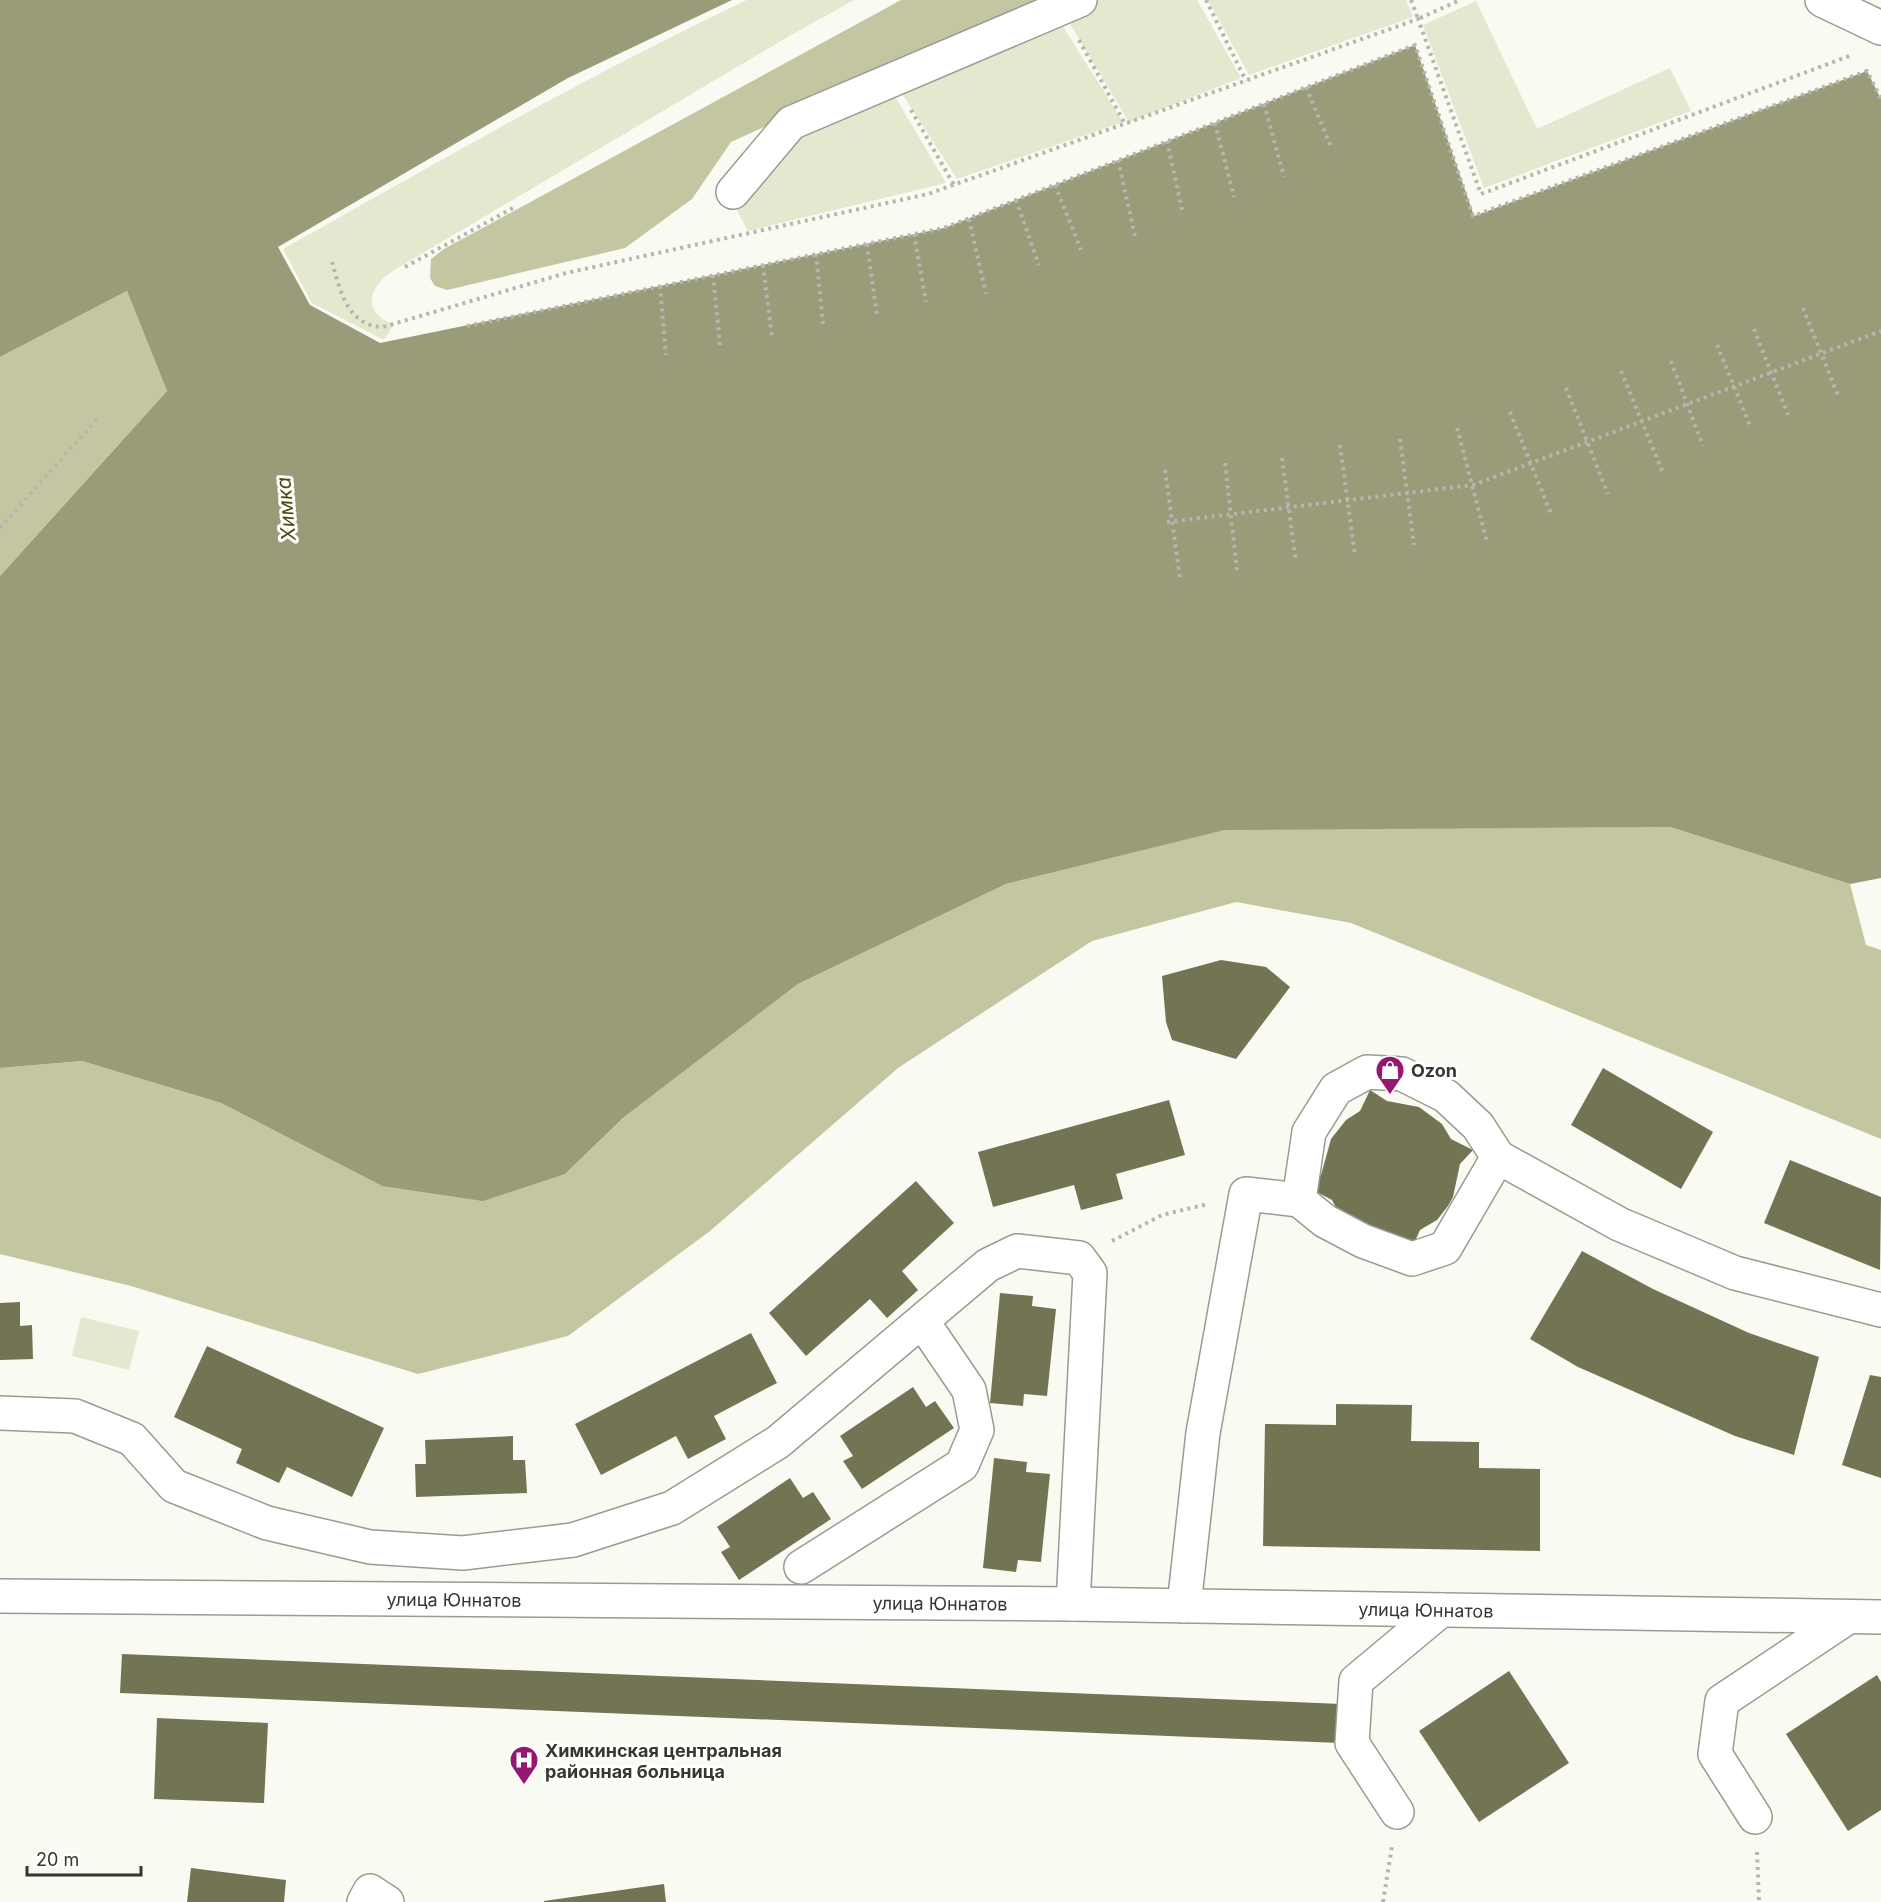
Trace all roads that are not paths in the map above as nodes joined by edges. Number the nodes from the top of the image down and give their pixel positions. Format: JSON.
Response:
{"nodes":[{"id":1,"x":1822,"y":0,"type":"edge"},
{"id":2,"x":1070,"y":4,"type":"edge"},
{"id":3,"x":1881,"y":28,"type":"edge"},
{"id":4,"x":733,"y":192,"type":"dead end"},
{"id":5,"x":1498,"y":1157,"type":"junction"},
{"id":6,"x":1299,"y":1200,"type":"junction"},
{"id":7,"x":1881,"y":1310,"type":"edge"},
{"id":8,"x":922,"y":1321,"type":"junction"},
{"id":9,"x":0,"y":1413,"type":"edge"},
{"id":10,"x":801,"y":1568,"type":"dead end"},
{"id":11,"x":0,"y":1596,"type":"edge"},
{"id":12,"x":1073,"y":1604,"type":"junction"},
{"id":13,"x":1184,"y":1606,"type":"junction"},
{"id":14,"x":1441,"y":1610,"type":"junction"},
{"id":15,"x":1848,"y":1617,"type":"junction"},
{"id":16,"x":1881,"y":1617,"type":"edge"},
{"id":17,"x":1397,"y":1812,"type":"road end"},
{"id":18,"x":1755,"y":1817,"type":"road end"},
{"id":19,"x":364,"y":1902,"type":"edge"},
{"id":20,"x":387,"y":1902,"type":"edge"}],
"edges":[{"from":1,"to":3,"type":"street"},
{"from":2,"to":4,"type":"street"},
{"from":5,"to":6,"type":"street"},
{"from":5,"to":6,"type":"street"},
{"from":5,"to":7,"type":"street"},
{"from":6,"to":13,"type":"street"},
{"from":8,"to":9,"type":"street"},
{"from":8,"to":10,"type":"street"},
{"from":8,"to":12,"type":"street"},
{"from":11,"to":12,"type":"street","name":"улица Юннатов"},
{"from":12,"to":13,"type":"street","name":"улица Юннатов"},
{"from":13,"to":14,"type":"street","name":"улица Юннатов"},
{"from":14,"to":15,"type":"street","name":"улица Юннатов"},
{"from":14,"to":17,"type":"street"},
{"from":15,"to":16,"type":"street","name":"улица Юннатов"},
{"from":15,"to":18,"type":"street"},
{"from":19,"to":20,"type":"street"}]}
